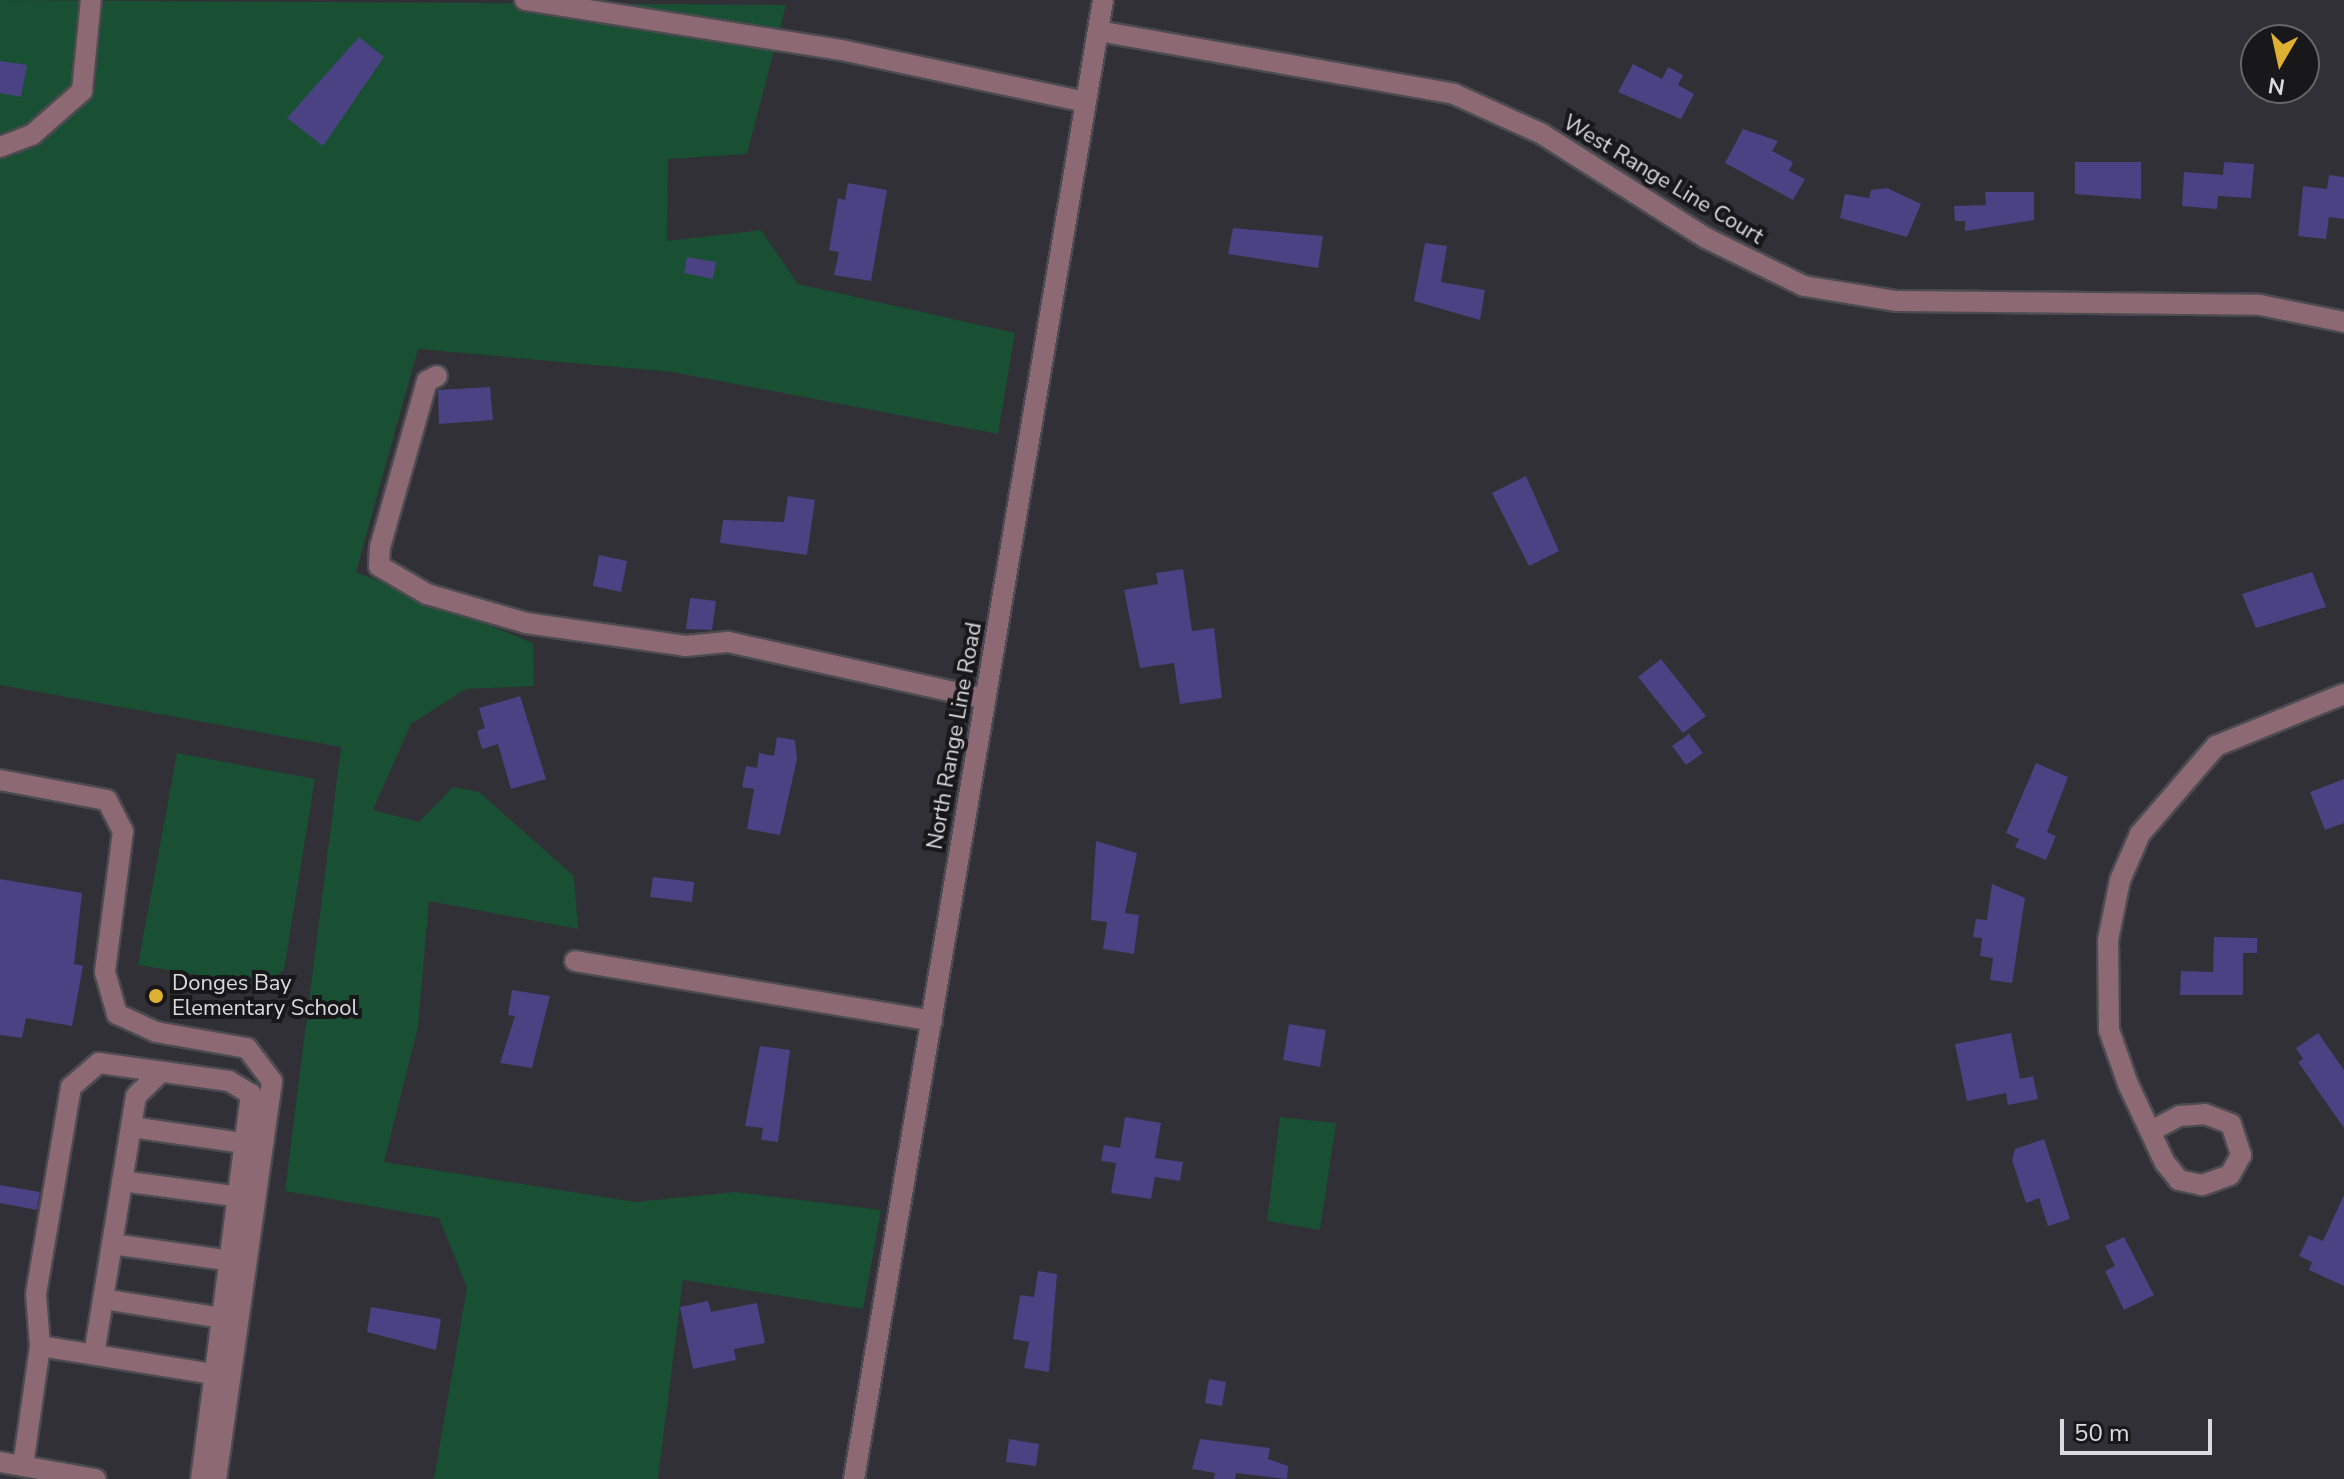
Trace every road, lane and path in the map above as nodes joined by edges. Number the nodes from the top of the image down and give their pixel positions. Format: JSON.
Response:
{"nodes":[{"id":1,"x":91,"y":0,"type":"edge"},
{"id":2,"x":525,"y":0,"type":"edge"},
{"id":3,"x":1103,"y":0,"type":"edge"},
{"id":4,"x":1098,"y":31,"type":"junction"},
{"id":5,"x":1086,"y":102,"type":"junction"},
{"id":6,"x":5,"y":139,"type":"edge"},
{"id":7,"x":2344,"y":322,"type":"edge"},
{"id":8,"x":437,"y":376,"type":"dead end"},
{"id":9,"x":2344,"y":694,"type":"edge"},
{"id":10,"x":985,"y":699,"type":"junction"},
{"id":11,"x":0,"y":780,"type":"edge"},
{"id":12,"x":575,"y":961,"type":"dead end"},
{"id":13,"x":932,"y":1021,"type":"junction"},
{"id":14,"x":161,"y":1072,"type":"junction"},
{"id":15,"x":131,"y":1127,"type":"junction"},
{"id":16,"x":2151,"y":1131,"type":"junction"},
{"id":17,"x":249,"y":1144,"type":"junction"},
{"id":18,"x":122,"y":1181,"type":"junction"},
{"id":19,"x":240,"y":1197,"type":"junction"},
{"id":20,"x":112,"y":1244,"type":"junction"},
{"id":21,"x":231,"y":1261,"type":"junction"},
{"id":22,"x":103,"y":1299,"type":"junction"},
{"id":23,"x":222,"y":1318,"type":"junction"},
{"id":24,"x":40,"y":1346,"type":"junction"},
{"id":25,"x":94,"y":1355,"type":"junction"},
{"id":26,"x":213,"y":1374,"type":"junction"},
{"id":27,"x":0,"y":1462,"type":"edge"},
{"id":28,"x":33,"y":1471,"type":"edge"},
{"id":29,"x":95,"y":1479,"type":"edge"},
{"id":30,"x":201,"y":1479,"type":"edge"},
{"id":31,"x":216,"y":1479,"type":"edge"},
{"id":32,"x":854,"y":1479,"type":"edge"}],
"edges":[{"from":1,"to":6,"type":"street"},
{"from":2,"to":5,"type":"street"},
{"from":3,"to":4,"type":"street","name":"North Range Line Road"},
{"from":4,"to":5,"type":"street","name":"North Range Line Road"},
{"from":4,"to":7,"type":"street","name":"West Range Line Court"},
{"from":5,"to":10,"type":"street","name":"North Range Line Road"},
{"from":8,"to":10,"type":"street"},
{"from":9,"to":16,"type":"street"},
{"from":10,"to":13,"type":"street","name":"North Range Line Road"},
{"from":11,"to":31,"type":"street"},
{"from":12,"to":13,"type":"street"},
{"from":13,"to":32,"type":"street","name":"North Range Line Road"},
{"from":14,"to":15,"type":"street"},
{"from":14,"to":17,"type":"street"},
{"from":14,"to":24,"type":"street"},
{"from":15,"to":17,"type":"street"},
{"from":15,"to":18,"type":"street"},
{"from":16,"to":16,"type":"street"},
{"from":17,"to":19,"type":"street"},
{"from":18,"to":19,"type":"street"},
{"from":18,"to":20,"type":"street"},
{"from":19,"to":21,"type":"street"},
{"from":20,"to":21,"type":"street"},
{"from":20,"to":22,"type":"street"},
{"from":21,"to":23,"type":"street"},
{"from":22,"to":23,"type":"street"},
{"from":22,"to":25,"type":"street"},
{"from":23,"to":26,"type":"street"},
{"from":24,"to":25,"type":"street"},
{"from":24,"to":28,"type":"street"},
{"from":25,"to":26,"type":"street"},
{"from":26,"to":30,"type":"street"},
{"from":27,"to":28,"type":"street"},
{"from":28,"to":29,"type":"street"}]}
